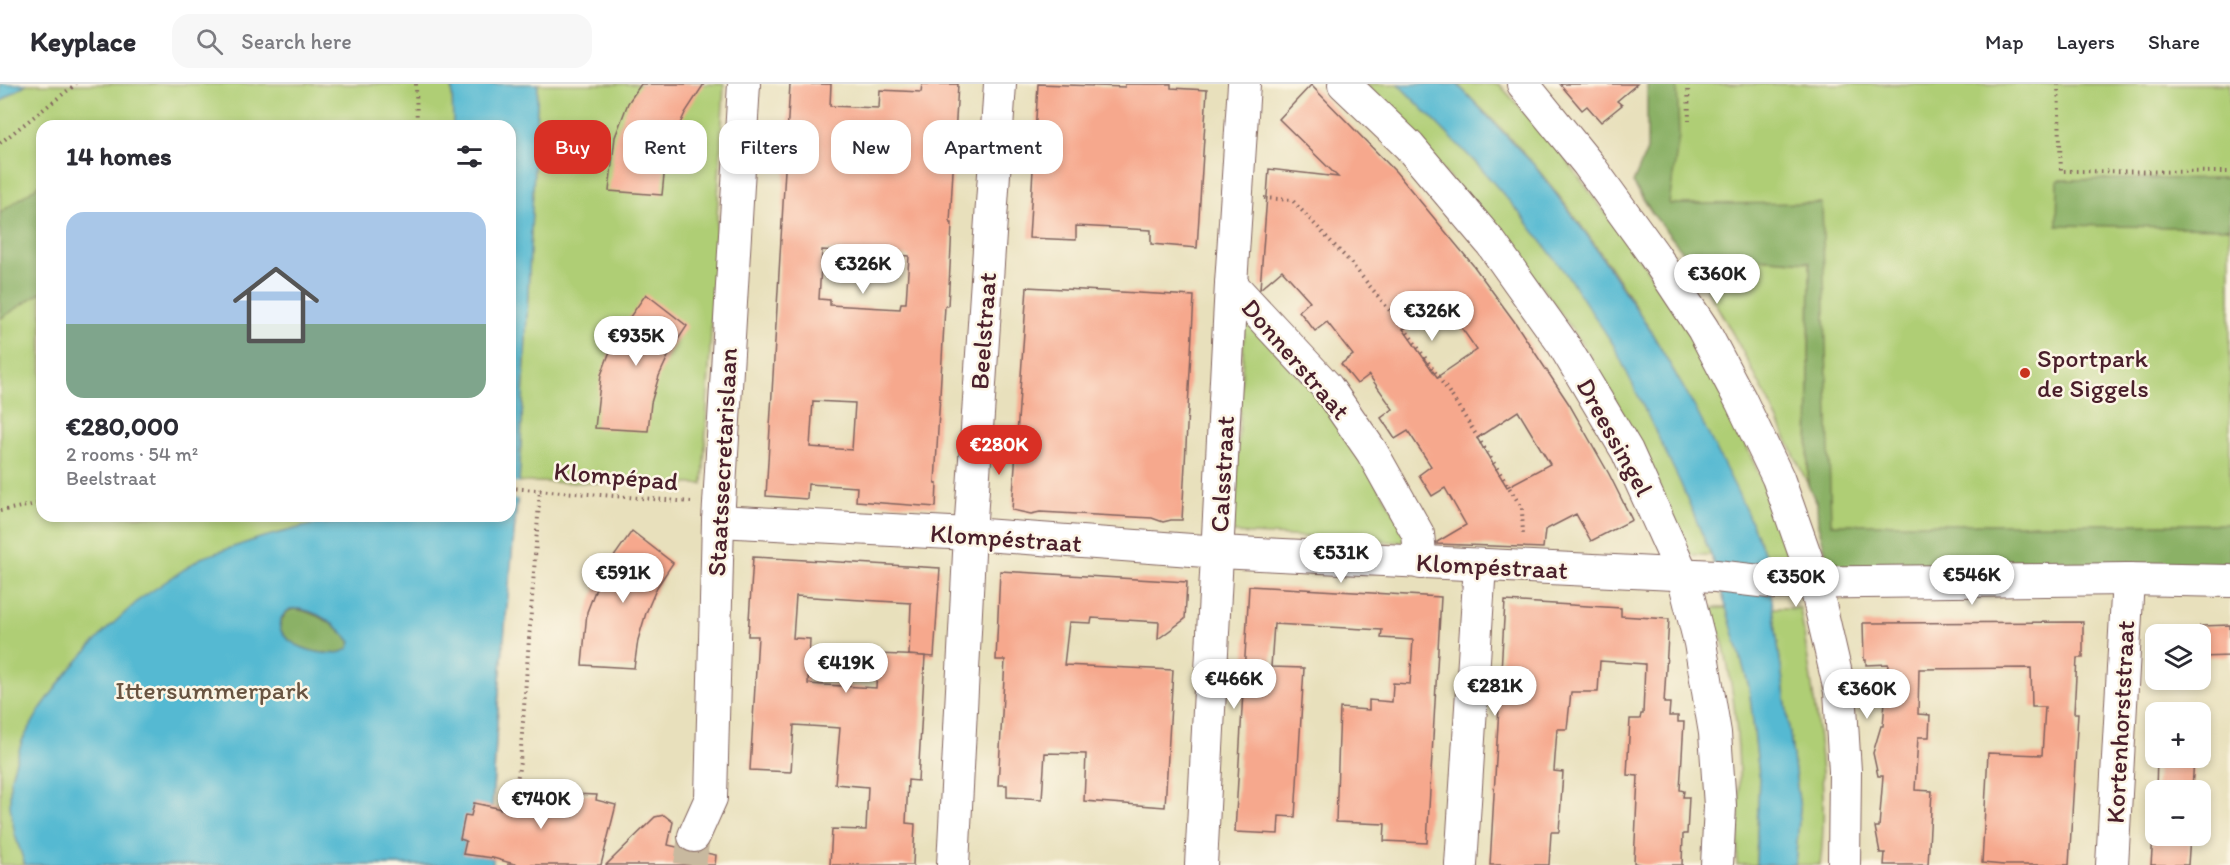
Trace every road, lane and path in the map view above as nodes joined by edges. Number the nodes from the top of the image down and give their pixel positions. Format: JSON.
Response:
{"nodes":[{"id":1,"x":76,"y":84,"type":"edge"},
{"id":2,"x":416,"y":84,"type":"edge"},
{"id":3,"x":744,"y":84,"type":"edge"},
{"id":4,"x":1000,"y":84,"type":"edge"},
{"id":5,"x":1244,"y":84,"type":"edge"},
{"id":6,"x":1344,"y":84,"type":"edge"},
{"id":7,"x":1522,"y":84,"type":"edge"},
{"id":8,"x":1688,"y":84,"type":"edge"},
{"id":9,"x":2058,"y":84,"type":"edge"},
{"id":10,"x":417,"y":120,"type":"edge"},
{"id":11,"x":1689,"y":121,"type":"dead end"},
{"id":12,"x":0,"y":143,"type":"edge"},
{"id":13,"x":2230,"y":172,"type":"edge"},
{"id":14,"x":1237,"y":197,"type":"junction"},
{"id":15,"x":1231,"y":284,"type":"junction"},
{"id":16,"x":516,"y":488,"type":"edge"},
{"id":17,"x":540,"y":489,"type":"junction"},
{"id":18,"x":36,"y":504,"type":"edge"},
{"id":19,"x":0,"y":511,"type":"edge"},
{"id":20,"x":719,"y":513,"type":"junction"},
{"id":21,"x":970,"y":534,"type":"junction"},
{"id":22,"x":1219,"y":552,"type":"junction"},
{"id":23,"x":1421,"y":563,"type":"junction"},
{"id":24,"x":1480,"y":565,"type":"junction"},
{"id":25,"x":1523,"y":568,"type":"junction"},
{"id":26,"x":1683,"y":575,"type":"junction"},
{"id":27,"x":2128,"y":579,"type":"junction"},
{"id":28,"x":2230,"y":581,"type":"edge"},
{"id":29,"x":1815,"y":583,"type":"junction"},
{"id":30,"x":512,"y":812,"type":"dead end"},
{"id":31,"x":694,"y":836,"type":"tunnel mouth"},
{"id":32,"x":953,"y":865,"type":"edge"},
{"id":33,"x":1201,"y":865,"type":"edge"},
{"id":34,"x":1461,"y":865,"type":"edge"},
{"id":35,"x":1718,"y":865,"type":"edge"},
{"id":36,"x":1844,"y":865,"type":"edge"},
{"id":37,"x":2112,"y":865,"type":"edge"}],
"edges":[{"from":1,"to":12,"type":"path"},
{"from":2,"to":10,"type":"path"},
{"from":3,"to":20,"type":"street","name":"Staatssecretarislaan"},
{"from":4,"to":21,"type":"street","name":"Beelstraat"},
{"from":5,"to":14,"type":"street","name":"Calsstraat"},
{"from":6,"to":26,"type":"street","name":"Dreessingel"},
{"from":7,"to":29,"type":"street"},
{"from":8,"to":11,"type":"path"},
{"from":9,"to":13,"type":"path"},
{"from":14,"to":15,"type":"street","name":"Calsstraat"},
{"from":14,"to":25,"type":"path"},
{"from":15,"to":22,"type":"street","name":"Calsstraat"},
{"from":15,"to":23,"type":"street","name":"Donnerstraat"},
{"from":16,"to":17,"type":"path","name":"Klompépad"},
{"from":17,"to":20,"type":"path","name":"Klompépad"},
{"from":17,"to":30,"type":"path"},
{"from":18,"to":19,"type":"path"},
{"from":20,"to":21,"type":"street","name":"Klompéstraat"},
{"from":20,"to":31,"type":"street","name":"Staatssecretarislaan"},
{"from":21,"to":22,"type":"street","name":"Klompéstraat"},
{"from":21,"to":32,"type":"street","name":"Beelstraat"},
{"from":22,"to":23,"type":"street","name":"Klompéstraat"},
{"from":22,"to":33,"type":"street","name":"Calsstraat"},
{"from":23,"to":24,"type":"street","name":"Klompéstraat"},
{"from":24,"to":25,"type":"street","name":"Klompéstraat"},
{"from":24,"to":34,"type":"street"},
{"from":25,"to":26,"type":"street","name":"Klompéstraat"},
{"from":26,"to":29,"type":"street","name":"Klompéstraat"},
{"from":26,"to":35,"type":"street","name":"Dreessingel"},
{"from":27,"to":28,"type":"street","name":"Klompéstraat"},
{"from":27,"to":29,"type":"street","name":"Klompéstraat"},
{"from":27,"to":37,"type":"street","name":"Kortenhorststraat"},
{"from":29,"to":36,"type":"street"}]}
